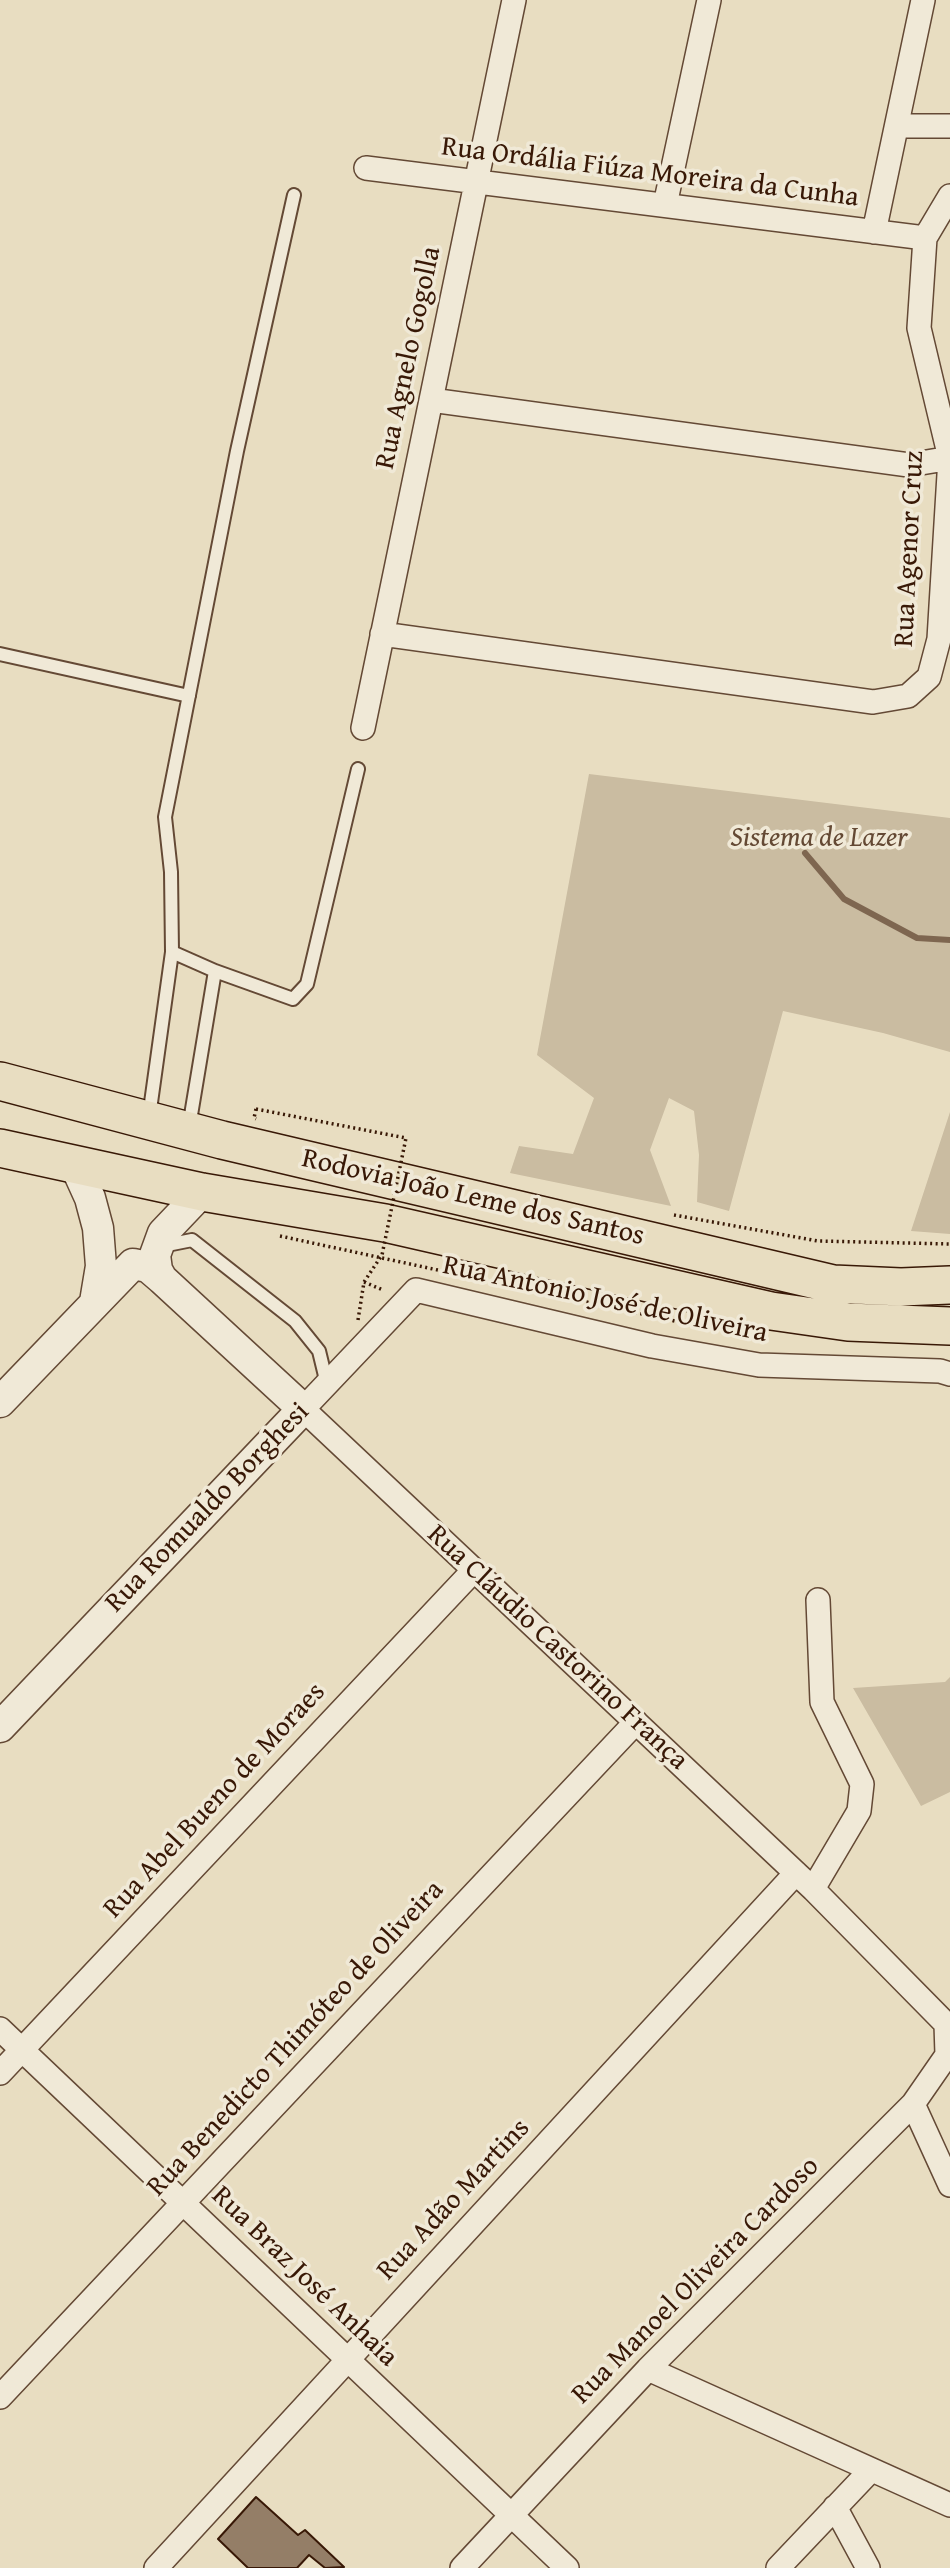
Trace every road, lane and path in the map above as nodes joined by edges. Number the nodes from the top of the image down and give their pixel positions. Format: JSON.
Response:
{"nodes":[{"id":1,"x":514,"y":0,"type":"edge"},
{"id":2,"x":709,"y":0,"type":"edge"},
{"id":3,"x":923,"y":0,"type":"edge"},
{"id":4,"x":897,"y":126,"type":"junction"},
{"id":5,"x":944,"y":130,"type":"edge"},
{"id":6,"x":366,"y":168,"type":"dead end"},
{"id":7,"x":476,"y":182,"type":"junction"},
{"id":8,"x":294,"y":195,"type":"dead end"},
{"id":9,"x":950,"y":196,"type":"edge"},
{"id":10,"x":664,"y":205,"type":"junction"},
{"id":11,"x":874,"y":232,"type":"junction"},
{"id":12,"x":925,"y":238,"type":"junction"},
{"id":13,"x":431,"y":400,"type":"junction"},
{"id":14,"x":950,"y":458,"type":"edge"},
{"id":15,"x":382,"y":634,"type":"junction"},
{"id":16,"x":0,"y":654,"type":"edge"},
{"id":17,"x":189,"y":696,"type":"junction"},
{"id":18,"x":363,"y":728,"type":"dead end"},
{"id":19,"x":358,"y":769,"type":"dead end"},
{"id":20,"x":172,"y":952,"type":"junction"},
{"id":21,"x":215,"y":971,"type":"junction"},
{"id":22,"x":0,"y":1080,"type":"edge"},
{"id":23,"x":256,"y":1109,"type":"dead end"},
{"id":24,"x":149,"y":1121,"type":"junction"},
{"id":25,"x":189,"y":1131,"type":"junction"},
{"id":26,"x":0,"y":1148,"type":"edge"},
{"id":27,"x":75,"y":1165,"type":"junction"},
{"id":28,"x":202,"y":1192,"type":"junction"},
{"id":29,"x":151,"y":1249,"type":"junction"},
{"id":30,"x":364,"y":1282,"type":"junction"},
{"id":31,"x":950,"y":1285,"type":"edge"},
{"id":32,"x":383,"y":1290,"type":"dead end"},
{"id":33,"x":416,"y":1290,"type":"joint"},
{"id":34,"x":95,"y":1302,"type":"junction"},
{"id":35,"x":950,"y":1326,"type":"edge"},
{"id":36,"x":352,"y":1328,"type":"dead end"},
{"id":37,"x":950,"y":1374,"type":"edge"},
{"id":38,"x":327,"y":1384,"type":"junction"},
{"id":39,"x":0,"y":1402,"type":"edge"},
{"id":40,"x":303,"y":1409,"type":"junction"},
{"id":41,"x":474,"y":1570,"type":"junction"},
{"id":42,"x":818,"y":1600,"type":"dead end"},
{"id":43,"x":636,"y":1722,"type":"junction"},
{"id":44,"x":0,"y":1727,"type":"edge"},
{"id":45,"x":796,"y":1873,"type":"junction"},
{"id":46,"x":813,"y":1889,"type":"junction"},
{"id":47,"x":946,"y":2024,"type":"joint"},
{"id":48,"x":0,"y":2029,"type":"edge"},
{"id":49,"x":22,"y":2050,"type":"junction"},
{"id":50,"x":0,"y":2073,"type":"edge"},
{"id":51,"x":913,"y":2104,"type":"junction"},
{"id":52,"x":950,"y":2185,"type":"edge"},
{"id":53,"x":183,"y":2203,"type":"junction"},
{"id":54,"x":348,"y":2360,"type":"junction"},
{"id":55,"x":648,"y":2369,"type":"junction"},
{"id":56,"x":0,"y":2397,"type":"edge"},
{"id":57,"x":870,"y":2471,"type":"junction"},
{"id":58,"x":950,"y":2505,"type":"edge"},
{"id":59,"x":835,"y":2507,"type":"junction"},
{"id":60,"x":512,"y":2515,"type":"junction"},
{"id":61,"x":156,"y":2568,"type":"edge"},
{"id":62,"x":462,"y":2568,"type":"edge"},
{"id":63,"x":567,"y":2568,"type":"edge"},
{"id":64,"x":778,"y":2568,"type":"edge"},
{"id":65,"x":868,"y":2568,"type":"edge"}],
"edges":[{"from":1,"to":7,"type":"street","name":"Rua Agnelo Gogolla"},
{"from":2,"to":10,"type":"street"},
{"from":3,"to":4,"type":"street"},
{"from":4,"to":5,"type":"street"},
{"from":4,"to":11,"type":"street"},
{"from":6,"to":7,"type":"street","name":"Rua Ordália Fiúza Moreira da Cunha"},
{"from":7,"to":10,"type":"street","name":"Rua Ordália Fiúza Moreira da Cunha"},
{"from":7,"to":13,"type":"street","name":"Rua Agnelo Gogolla"},
{"from":8,"to":17,"type":"lane"},
{"from":9,"to":12,"type":"street","name":"Rua Agenor Cruz"},
{"from":10,"to":11,"type":"street","name":"Rua Ordália Fiúza Moreira da Cunha"},
{"from":11,"to":12,"type":"street","name":"Rua Ordália Fiúza Moreira da Cunha"},
{"from":12,"to":14,"type":"street","name":"Rua Agenor Cruz"},
{"from":13,"to":14,"type":"street"},
{"from":13,"to":15,"type":"street","name":"Rua Agnelo Gogolla"},
{"from":14,"to":15,"type":"street","name":"Rua Agenor Cruz"},
{"from":15,"to":18,"type":"street","name":"Rua Agnelo Gogolla"},
{"from":16,"to":17,"type":"lane"},
{"from":17,"to":20,"type":"lane"},
{"from":19,"to":21,"type":"lane"},
{"from":20,"to":21,"type":"lane"},
{"from":20,"to":24,"type":"lane"},
{"from":21,"to":25,"type":"lane"},
{"from":22,"to":24,"type":"main road","name":"Rodovia João Leme dos Santos"},
{"from":23,"to":30,"type":"path","bridge":true},
{"from":24,"to":25,"type":"main road","name":"Rodovia João Leme dos Santos"},
{"from":25,"to":31,"type":"main road","name":"Rodovia João Leme dos Santos"},
{"from":26,"to":27,"type":"main road","name":"Rodovia João Leme dos Santos"},
{"from":27,"to":28,"type":"main road","name":"Rodovia João Leme dos Santos"},
{"from":27,"to":34,"type":"street"},
{"from":28,"to":29,"type":"street"},
{"from":28,"to":35,"type":"main road","name":"Rodovia João Leme dos Santos"},
{"from":29,"to":34,"type":"street"},
{"from":29,"to":38,"type":"lane"},
{"from":29,"to":40,"type":"street","name":"Rua Cláudio Castorino França"},
{"from":30,"to":32,"type":"path"},
{"from":30,"to":36,"type":"path"},
{"from":33,"to":37,"type":"street","name":"Rua Antonio José de Oliveira"},
{"from":33,"to":38,"type":"street","name":"Rua Romualdo Borghesi"},
{"from":34,"to":39,"type":"street"},
{"from":38,"to":40,"type":"street","name":"Rua Romualdo Borghesi"},
{"from":40,"to":41,"type":"street","name":"Rua Cláudio Castorino França"},
{"from":40,"to":44,"type":"street","name":"Rua Romualdo Borghesi"},
{"from":41,"to":43,"type":"street","name":"Rua Cláudio Castorino França"},
{"from":41,"to":49,"type":"street","name":"Rua Abel Bueno de Moraes"},
{"from":42,"to":46,"type":"street"},
{"from":43,"to":45,"type":"street","name":"Rua Cláudio Castorino França"},
{"from":43,"to":53,"type":"street","name":"Rua Benedicto Thimóteo de Oliveira"},
{"from":45,"to":46,"type":"street","name":"Rua Cláudio Castorino França"},
{"from":45,"to":54,"type":"street","name":"Rua Adão Martins"},
{"from":46,"to":47,"type":"street","name":"Rua Cláudio Castorino França"},
{"from":47,"to":51,"type":"street","name":"Rua Manoel Oliveira Cardoso"},
{"from":48,"to":49,"type":"street","name":"Rua Braz José Anhaia"},
{"from":49,"to":50,"type":"street","name":"Rua Abel Bueno de Moraes"},
{"from":49,"to":53,"type":"street","name":"Rua Braz José Anhaia"},
{"from":51,"to":52,"type":"street"},
{"from":51,"to":55,"type":"street","name":"Rua Manoel Oliveira Cardoso"},
{"from":53,"to":54,"type":"street","name":"Rua Braz José Anhaia"},
{"from":53,"to":56,"type":"street","name":"Rua Benedicto Thimóteo de Oliveira"},
{"from":54,"to":60,"type":"street","name":"Rua Braz José Anhaia"},
{"from":54,"to":61,"type":"street","name":"Rua Adão Martins"},
{"from":55,"to":57,"type":"street"},
{"from":55,"to":60,"type":"street","name":"Rua Manoel Oliveira Cardoso"},
{"from":57,"to":58,"type":"street"},
{"from":57,"to":59,"type":"street"},
{"from":59,"to":64,"type":"street"},
{"from":59,"to":65,"type":"street"},
{"from":60,"to":62,"type":"street","name":"Rua Manoel Oliveira Cardoso"},
{"from":60,"to":63,"type":"street","name":"Rua Braz José Anhaia"}]}
